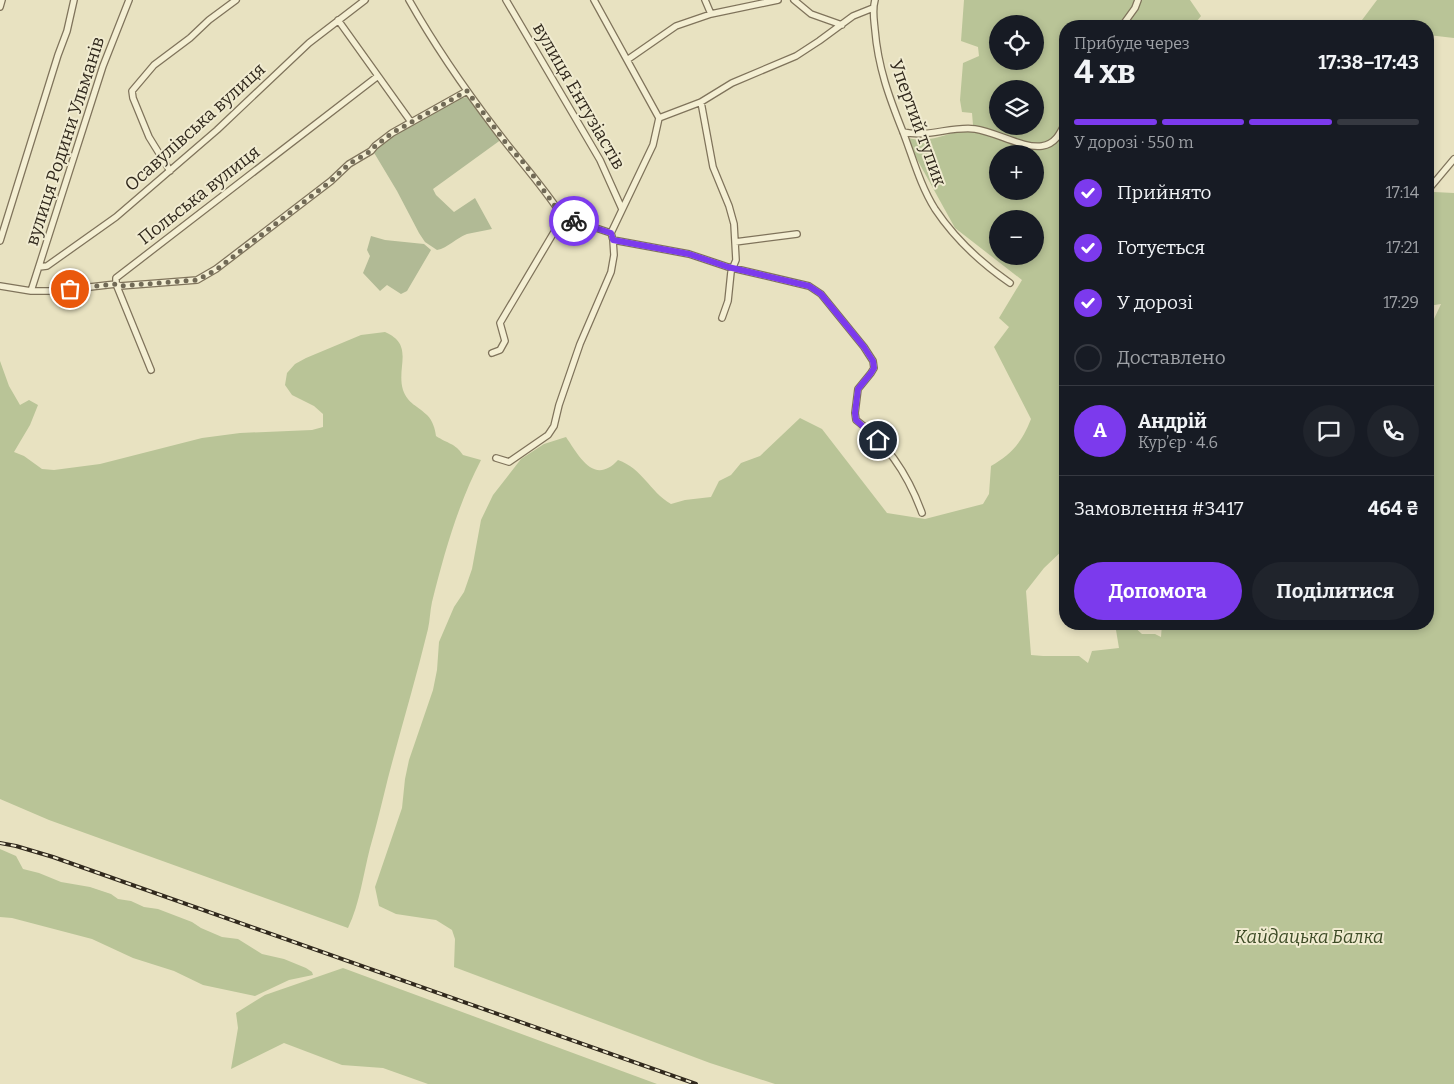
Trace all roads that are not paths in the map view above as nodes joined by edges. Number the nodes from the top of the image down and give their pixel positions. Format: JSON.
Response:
{"nodes":[{"id":1,"x":2,"y":0,"type":"edge"},
{"id":2,"x":74,"y":0,"type":"edge"},
{"id":3,"x":129,"y":0,"type":"edge"},
{"id":4,"x":236,"y":0,"type":"edge"},
{"id":5,"x":365,"y":0,"type":"edge"},
{"id":6,"x":409,"y":0,"type":"edge"},
{"id":7,"x":506,"y":0,"type":"edge"},
{"id":8,"x":594,"y":0,"type":"edge"},
{"id":9,"x":704,"y":0,"type":"edge"},
{"id":10,"x":778,"y":0,"type":"edge"},
{"id":11,"x":794,"y":0,"type":"edge"},
{"id":12,"x":875,"y":0,"type":"edge"},
{"id":13,"x":1138,"y":0,"type":"edge"},
{"id":14,"x":0,"y":7,"type":"edge"},
{"id":15,"x":873,"y":8,"type":"junction"},
{"id":16,"x":711,"y":14,"type":"junction"},
{"id":17,"x":338,"y":20,"type":"junction"},
{"id":18,"x":1126,"y":20,"type":"edge"},
{"id":19,"x":842,"y":25,"type":"junction"},
{"id":20,"x":627,"y":60,"type":"junction"},
{"id":21,"x":378,"y":76,"type":"junction"},
{"id":22,"x":467,"y":91,"type":"junction"},
{"id":23,"x":701,"y":102,"type":"junction"},
{"id":24,"x":659,"y":118,"type":"junction"},
{"id":25,"x":411,"y":122,"type":"junction"},
{"id":26,"x":903,"y":132,"type":"junction"},
{"id":27,"x":1059,"y":134,"type":"edge"},
{"id":28,"x":1454,"y":159,"type":"edge"},
{"id":29,"x":170,"y":171,"type":"junction"},
{"id":30,"x":1434,"y":183,"type":"edge"},
{"id":31,"x":622,"y":209,"type":"junction"},
{"id":32,"x":563,"y":217,"type":"junction"},
{"id":33,"x":611,"y":233,"type":"junction"},
{"id":34,"x":797,"y":234,"type":"dead end"},
{"id":35,"x":613,"y":240,"type":"junction"},
{"id":36,"x":0,"y":241,"type":"edge"},
{"id":37,"x":735,"y":242,"type":"junction"},
{"id":38,"x":39,"y":267,"type":"junction"},
{"id":39,"x":734,"y":267,"type":"junction"},
{"id":40,"x":1010,"y":283,"type":"dead end"},
{"id":41,"x":116,"y":284,"type":"junction"},
{"id":42,"x":0,"y":286,"type":"edge"},
{"id":43,"x":31,"y":292,"type":"junction"},
{"id":44,"x":722,"y":318,"type":"dead end"},
{"id":45,"x":492,"y":353,"type":"dead end"},
{"id":46,"x":151,"y":370,"type":"dead end"},
{"id":47,"x":496,"y":458,"type":"dead end"},
{"id":48,"x":922,"y":513,"type":"dead end"}],
"edges":[{"from":1,"to":14,"type":"street"},
{"from":2,"to":36,"type":"street"},
{"from":3,"to":38,"type":"street","name":"вулиця Родини Ульманів"},
{"from":4,"to":29,"type":"street"},
{"from":5,"to":17,"type":"street","name":"Осавулівська вулиця"},
{"from":6,"to":22,"type":"street"},
{"from":7,"to":31,"type":"street","name":"вулиця Ентузіастів"},
{"from":8,"to":20,"type":"street"},
{"from":9,"to":16,"type":"street"},
{"from":10,"to":16,"type":"street"},
{"from":11,"to":19,"type":"street"},
{"from":12,"to":15,"type":"street","name":"Упертий тупик"},
{"from":13,"to":18,"type":"street"},
{"from":15,"to":19,"type":"street"},
{"from":15,"to":26,"type":"street","name":"Упертий тупик"},
{"from":16,"to":20,"type":"street"},
{"from":17,"to":21,"type":"street"},
{"from":17,"to":29,"type":"street","name":"Осавулівська вулиця"},
{"from":19,"to":23,"type":"street"},
{"from":20,"to":24,"type":"street"},
{"from":21,"to":25,"type":"street"},
{"from":21,"to":41,"type":"street","name":"Польська вулиця"},
{"from":22,"to":25,"type":"street"},
{"from":22,"to":32,"type":"street"},
{"from":23,"to":24,"type":"street"},
{"from":23,"to":37,"type":"street"},
{"from":24,"to":31,"type":"street"},
{"from":25,"to":41,"type":"street"},
{"from":26,"to":27,"type":"street"},
{"from":26,"to":40,"type":"street","name":"Упертий тупик"},
{"from":28,"to":30,"type":"street"},
{"from":29,"to":38,"type":"street","name":"Осавулівська вулиця"},
{"from":31,"to":33,"type":"street"},
{"from":32,"to":33,"type":"street"},
{"from":32,"to":45,"type":"street"},
{"from":33,"to":35,"type":"street"},
{"from":34,"to":37,"type":"street"},
{"from":35,"to":39,"type":"street"},
{"from":35,"to":47,"type":"street"},
{"from":37,"to":39,"type":"street"},
{"from":38,"to":43,"type":"street","name":"вулиця Родини Ульманів"},
{"from":39,"to":44,"type":"street"},
{"from":39,"to":48,"type":"street"},
{"from":41,"to":43,"type":"street"},
{"from":41,"to":46,"type":"street"},
{"from":42,"to":43,"type":"street"}]}
